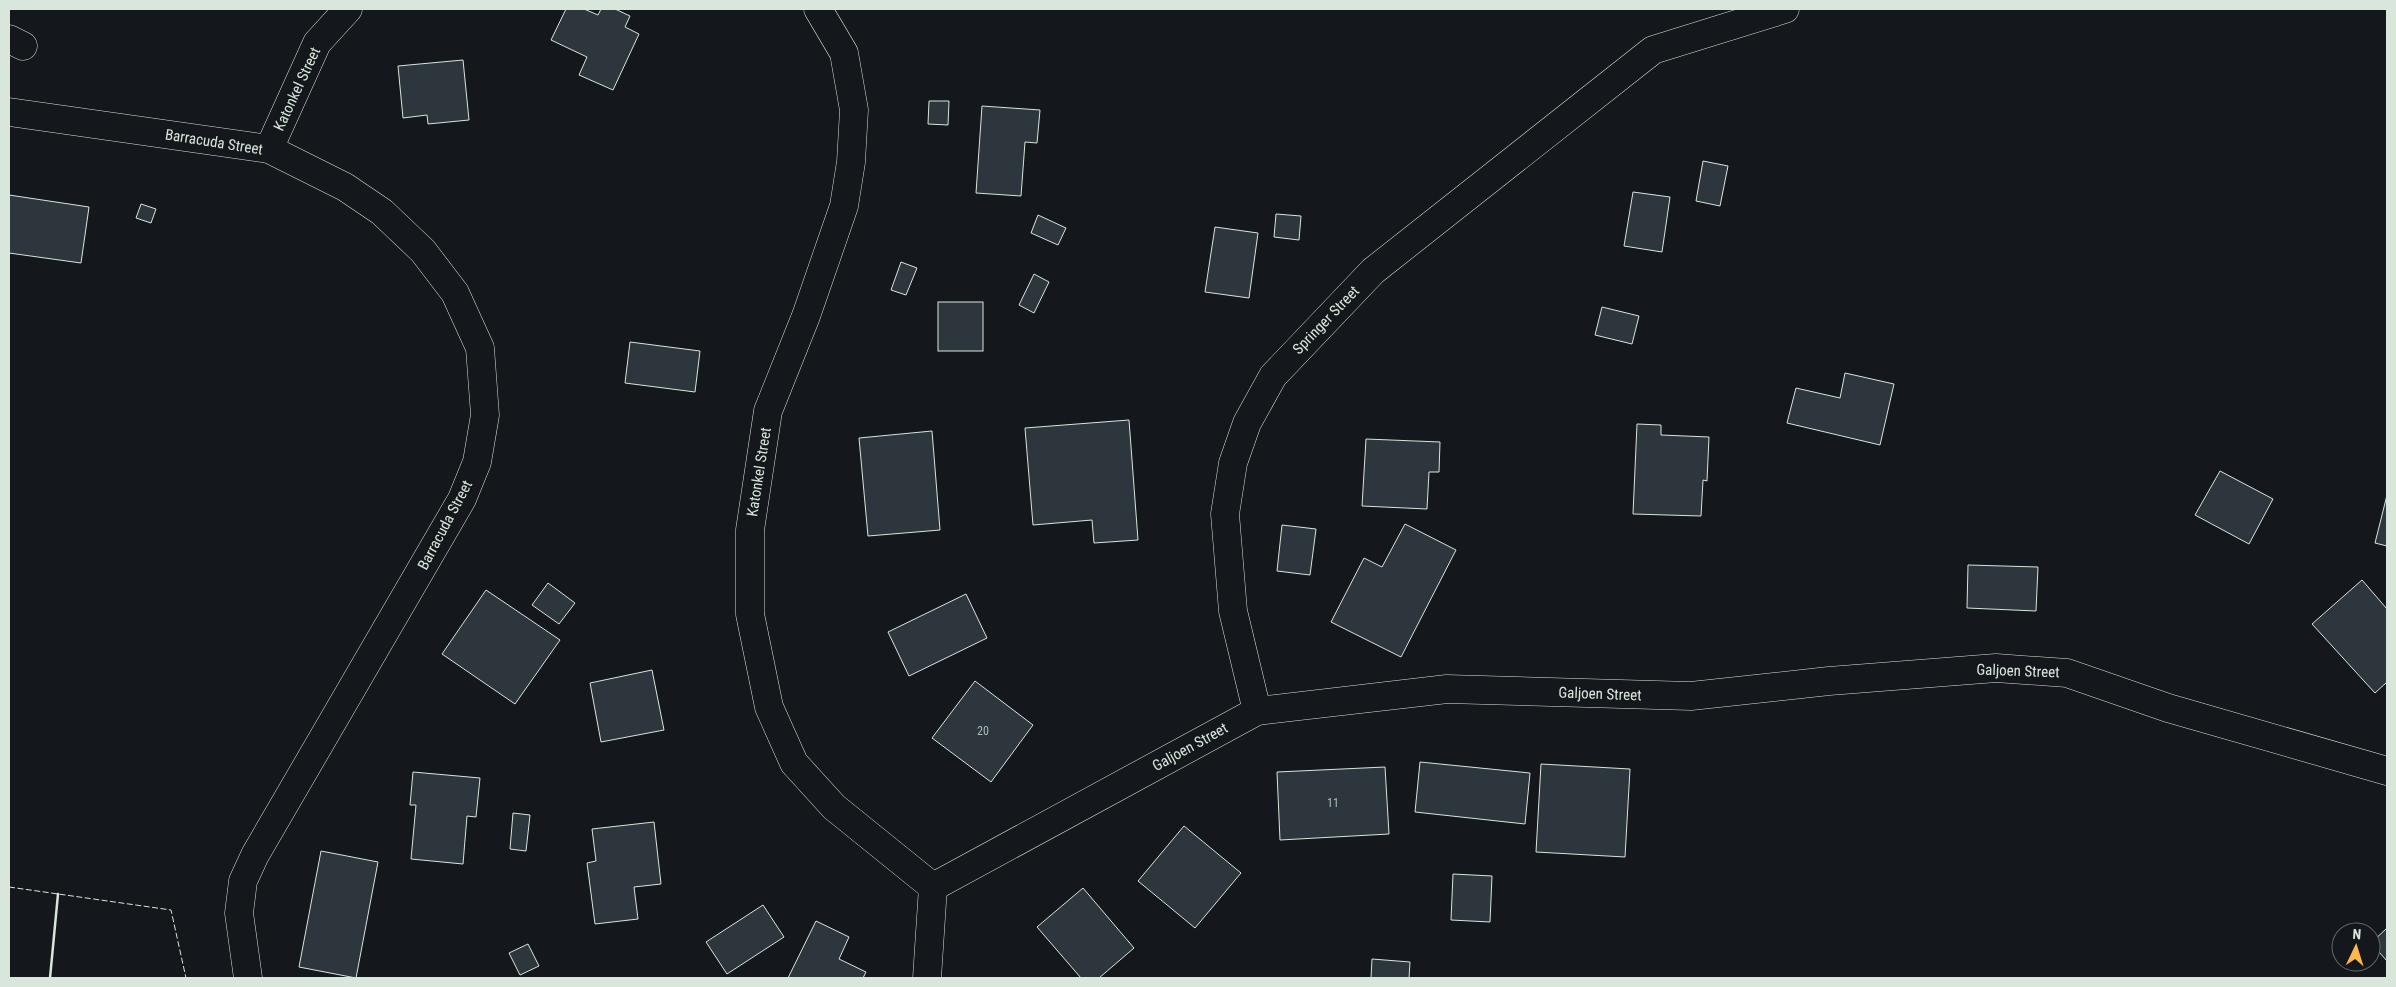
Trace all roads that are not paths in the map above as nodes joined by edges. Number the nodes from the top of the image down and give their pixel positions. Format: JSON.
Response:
{"nodes":[{"id":1,"x":348,"y":9,"type":"edge"},
{"id":2,"x":818,"y":9,"type":"edge"},
{"id":3,"x":1786,"y":9,"type":"edge"},
{"id":4,"x":9,"y":112,"type":"edge"},
{"id":5,"x":269,"y":149,"type":"junction"},
{"id":6,"x":1257,"y":711,"type":"junction"},
{"id":7,"x":2387,"y":771,"type":"edge"},
{"id":8,"x":933,"y":888,"type":"junction"},
{"id":9,"x":248,"y":978,"type":"edge"},
{"id":10,"x":927,"y":978,"type":"edge"}],
"edges":[{"from":1,"to":5,"type":"street","name":"Katonkel Street"},
{"from":2,"to":8,"type":"street","name":"Katonkel Street"},
{"from":3,"to":6,"type":"street","name":"Springer Street"},
{"from":4,"to":5,"type":"street","name":"Barracuda Street"},
{"from":5,"to":9,"type":"street","name":"Barracuda Street"},
{"from":6,"to":7,"type":"street","name":"Galjoen Street"},
{"from":6,"to":8,"type":"street","name":"Galjoen Street"},
{"from":8,"to":10,"type":"street"}]}
